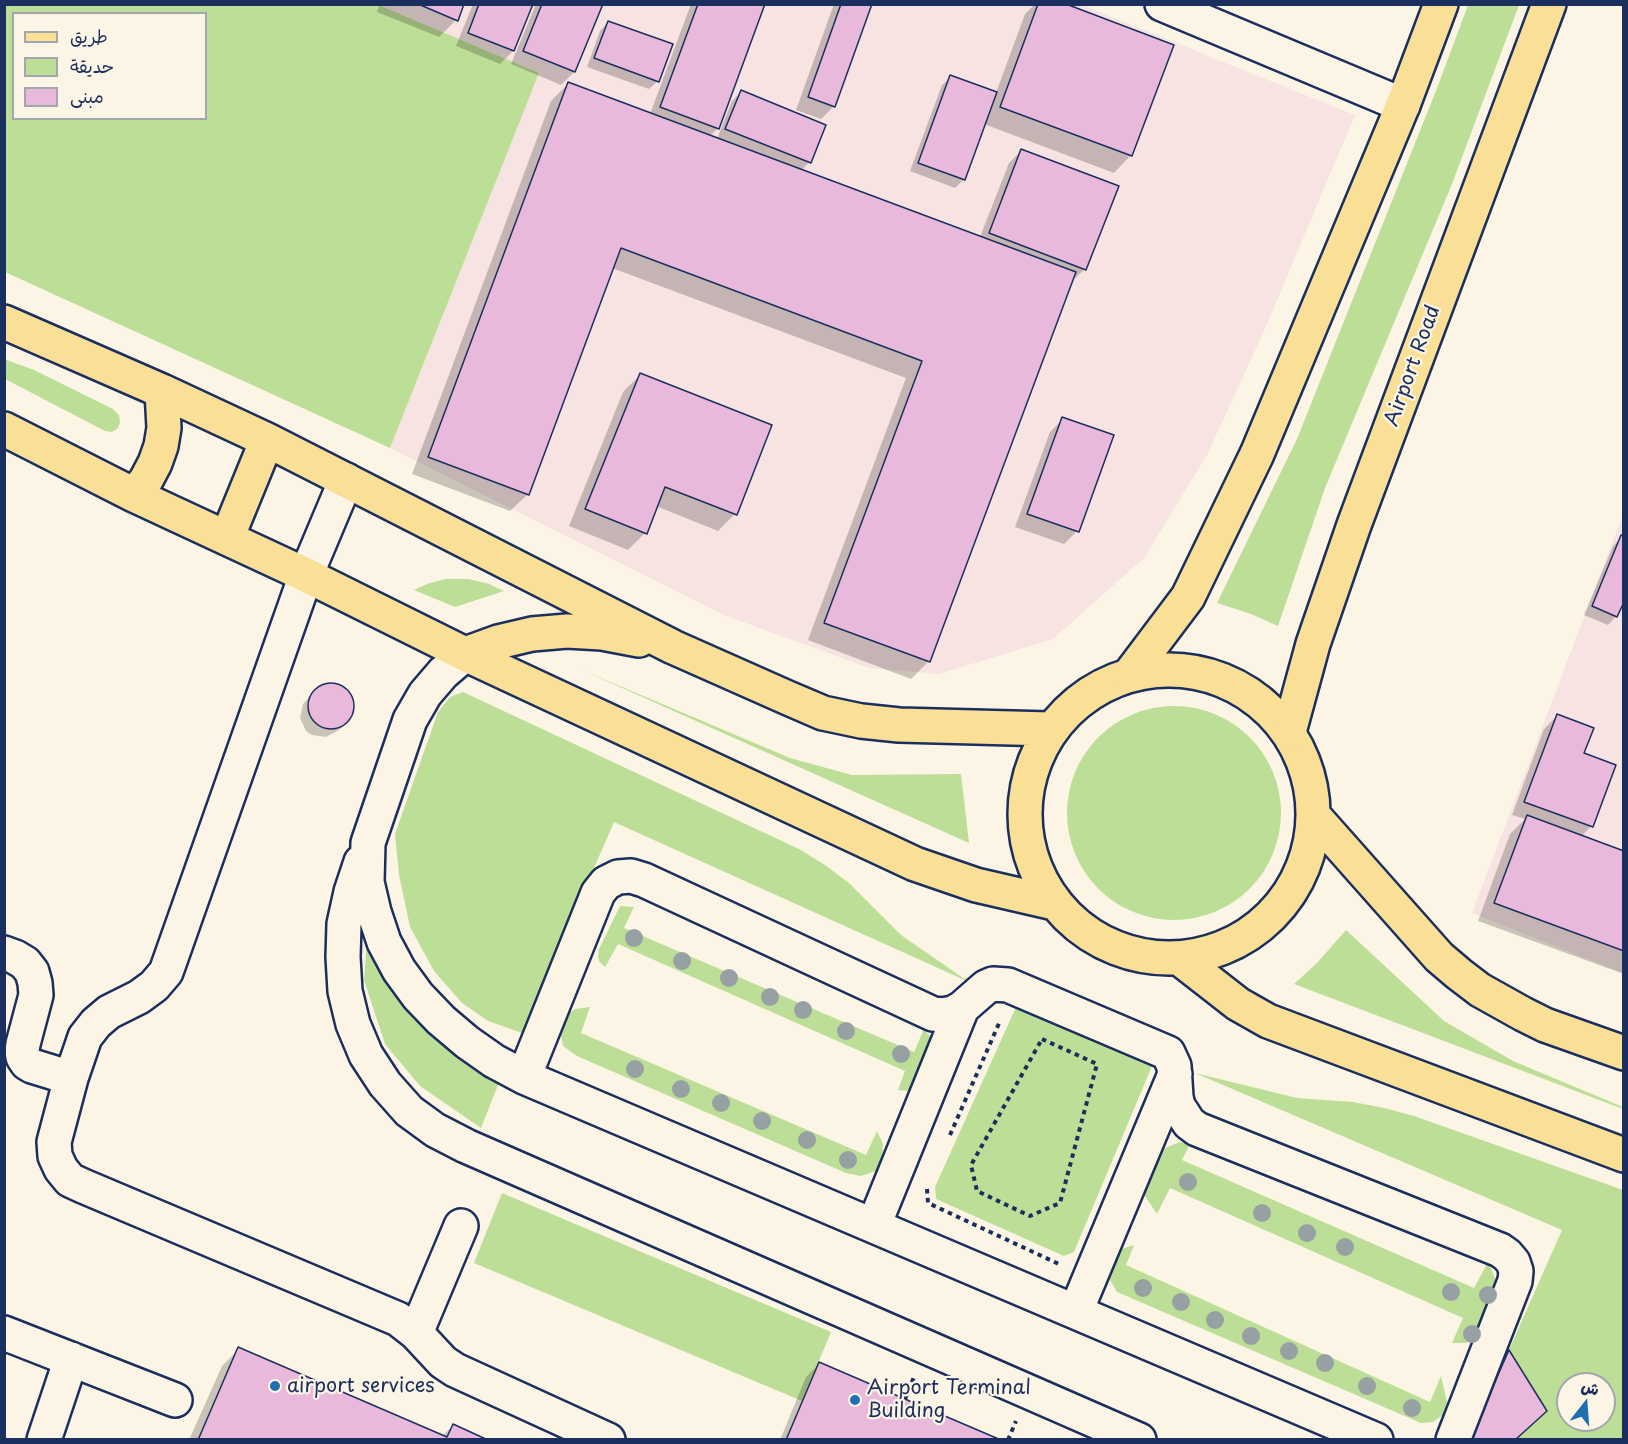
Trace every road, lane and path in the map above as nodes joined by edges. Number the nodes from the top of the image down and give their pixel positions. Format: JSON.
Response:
{"nodes":[{"id":1,"x":1162,"y":4,"type":"edge"},
{"id":2,"x":1441,"y":4,"type":"edge"},
{"id":3,"x":1549,"y":4,"type":"edge"},
{"id":4,"x":1403,"y":105,"type":"junction"},
{"id":5,"x":4,"y":322,"type":"edge"},
{"id":6,"x":162,"y":391,"type":"junction"},
{"id":7,"x":4,"y":429,"type":"edge"},
{"id":8,"x":267,"y":440,"type":"junction"},
{"id":9,"x":346,"y":480,"type":"junction"},
{"id":10,"x":134,"y":495,"type":"junction"},
{"id":11,"x":226,"y":538,"type":"junction"},
{"id":12,"x":306,"y":575,"type":"junction"},
{"id":13,"x":673,"y":646,"type":"junction"},
{"id":14,"x":465,"y":654,"type":"junction"},
{"id":15,"x":1130,"y":674,"type":"junction"},
{"id":16,"x":1050,"y":729,"type":"junction"},
{"id":17,"x":1289,"y":732,"type":"junction"},
{"id":18,"x":1314,"y":816,"type":"junction"},
{"id":19,"x":368,"y":843,"type":"junction"},
{"id":20,"x":1054,"y":903,"type":"junction"},
{"id":21,"x":4,"y":953,"type":"edge"},
{"id":22,"x":1179,"y":958,"type":"junction"},
{"id":23,"x":1015,"y":988,"type":"junction"},
{"id":24,"x":962,"y":1008,"type":"junction"},
{"id":25,"x":1042,"y":1039,"type":"joint"},
{"id":26,"x":1623,"y":1053,"type":"edge"},
{"id":27,"x":1175,"y":1074,"type":"junction"},
{"id":28,"x":524,"y":1077,"type":"junction"},
{"id":29,"x":71,"y":1078,"type":"junction"},
{"id":30,"x":946,"y":1145,"type":"dead end"},
{"id":31,"x":1623,"y":1155,"type":"edge"},
{"id":32,"x":927,"y":1186,"type":"dead end"},
{"id":33,"x":874,"y":1225,"type":"junction"},
{"id":34,"x":461,"y":1226,"type":"dead end"},
{"id":35,"x":1065,"y":1267,"type":"dead end"},
{"id":36,"x":1076,"y":1311,"type":"junction"},
{"id":37,"x":4,"y":1333,"type":"edge"},
{"id":38,"x":416,"y":1333,"type":"junction"},
{"id":39,"x":72,"y":1359,"type":"junction"},
{"id":40,"x":914,"y":1377,"type":"dead end"},
{"id":41,"x":905,"y":1399,"type":"dead end"},
{"id":42,"x":175,"y":1400,"type":"dead end"},
{"id":43,"x":1017,"y":1420,"type":"dead end"},
{"id":44,"x":574,"y":1433,"type":"edge"},
{"id":45,"x":44,"y":1440,"type":"edge"},
{"id":46,"x":608,"y":1440,"type":"edge"},
{"id":47,"x":1008,"y":1440,"type":"edge"},
{"id":48,"x":1139,"y":1440,"type":"edge"},
{"id":49,"x":1376,"y":1440,"type":"edge"},
{"id":50,"x":1453,"y":1440,"type":"edge"}],
"edges":[{"from":1,"to":4,"type":"street"},
{"from":2,"to":4,"type":"main road"},
{"from":3,"to":17,"type":"main road","name":"Airport Road"},
{"from":4,"to":15,"type":"main road"},
{"from":5,"to":6,"type":"main road"},
{"from":6,"to":8,"type":"main road"},
{"from":6,"to":10,"type":"main road"},
{"from":7,"to":10,"type":"main road"},
{"from":8,"to":9,"type":"main road"},
{"from":8,"to":11,"type":"main road"},
{"from":9,"to":12,"type":"street"},
{"from":9,"to":13,"type":"main road"},
{"from":10,"to":11,"type":"main road"},
{"from":11,"to":12,"type":"main road"},
{"from":12,"to":14,"type":"main road"},
{"from":12,"to":29,"type":"street"},
{"from":13,"to":14,"type":"main road"},
{"from":13,"to":16,"type":"main road"},
{"from":14,"to":19,"type":"street"},
{"from":14,"to":20,"type":"main road"},
{"from":15,"to":16,"type":"main road"},
{"from":15,"to":17,"type":"main road"},
{"from":16,"to":20,"type":"main road"},
{"from":17,"to":18,"type":"main road"},
{"from":18,"to":22,"type":"main road"},
{"from":18,"to":26,"type":"main road"},
{"from":19,"to":28,"type":"street"},
{"from":19,"to":48,"type":"street"},
{"from":20,"to":22,"type":"main road"},
{"from":21,"to":29,"type":"street"},
{"from":22,"to":31,"type":"main road"},
{"from":23,"to":24,"type":"street"},
{"from":23,"to":27,"type":"street"},
{"from":23,"to":30,"type":"path"},
{"from":24,"to":28,"type":"street"},
{"from":24,"to":33,"type":"street"},
{"from":25,"to":25,"type":"path"},
{"from":27,"to":36,"type":"street"},
{"from":27,"to":50,"type":"street"},
{"from":28,"to":33,"type":"street"},
{"from":29,"to":38,"type":"street"},
{"from":32,"to":35,"type":"path"},
{"from":33,"to":36,"type":"street"},
{"from":34,"to":38,"type":"street"},
{"from":36,"to":49,"type":"street"},
{"from":37,"to":39,"type":"street"},
{"from":38,"to":44,"type":"street"},
{"from":39,"to":42,"type":"street"},
{"from":39,"to":45,"type":"street"},
{"from":40,"to":41,"type":"path"},
{"from":43,"to":47,"type":"path"},
{"from":44,"to":46,"type":"street"}]}
